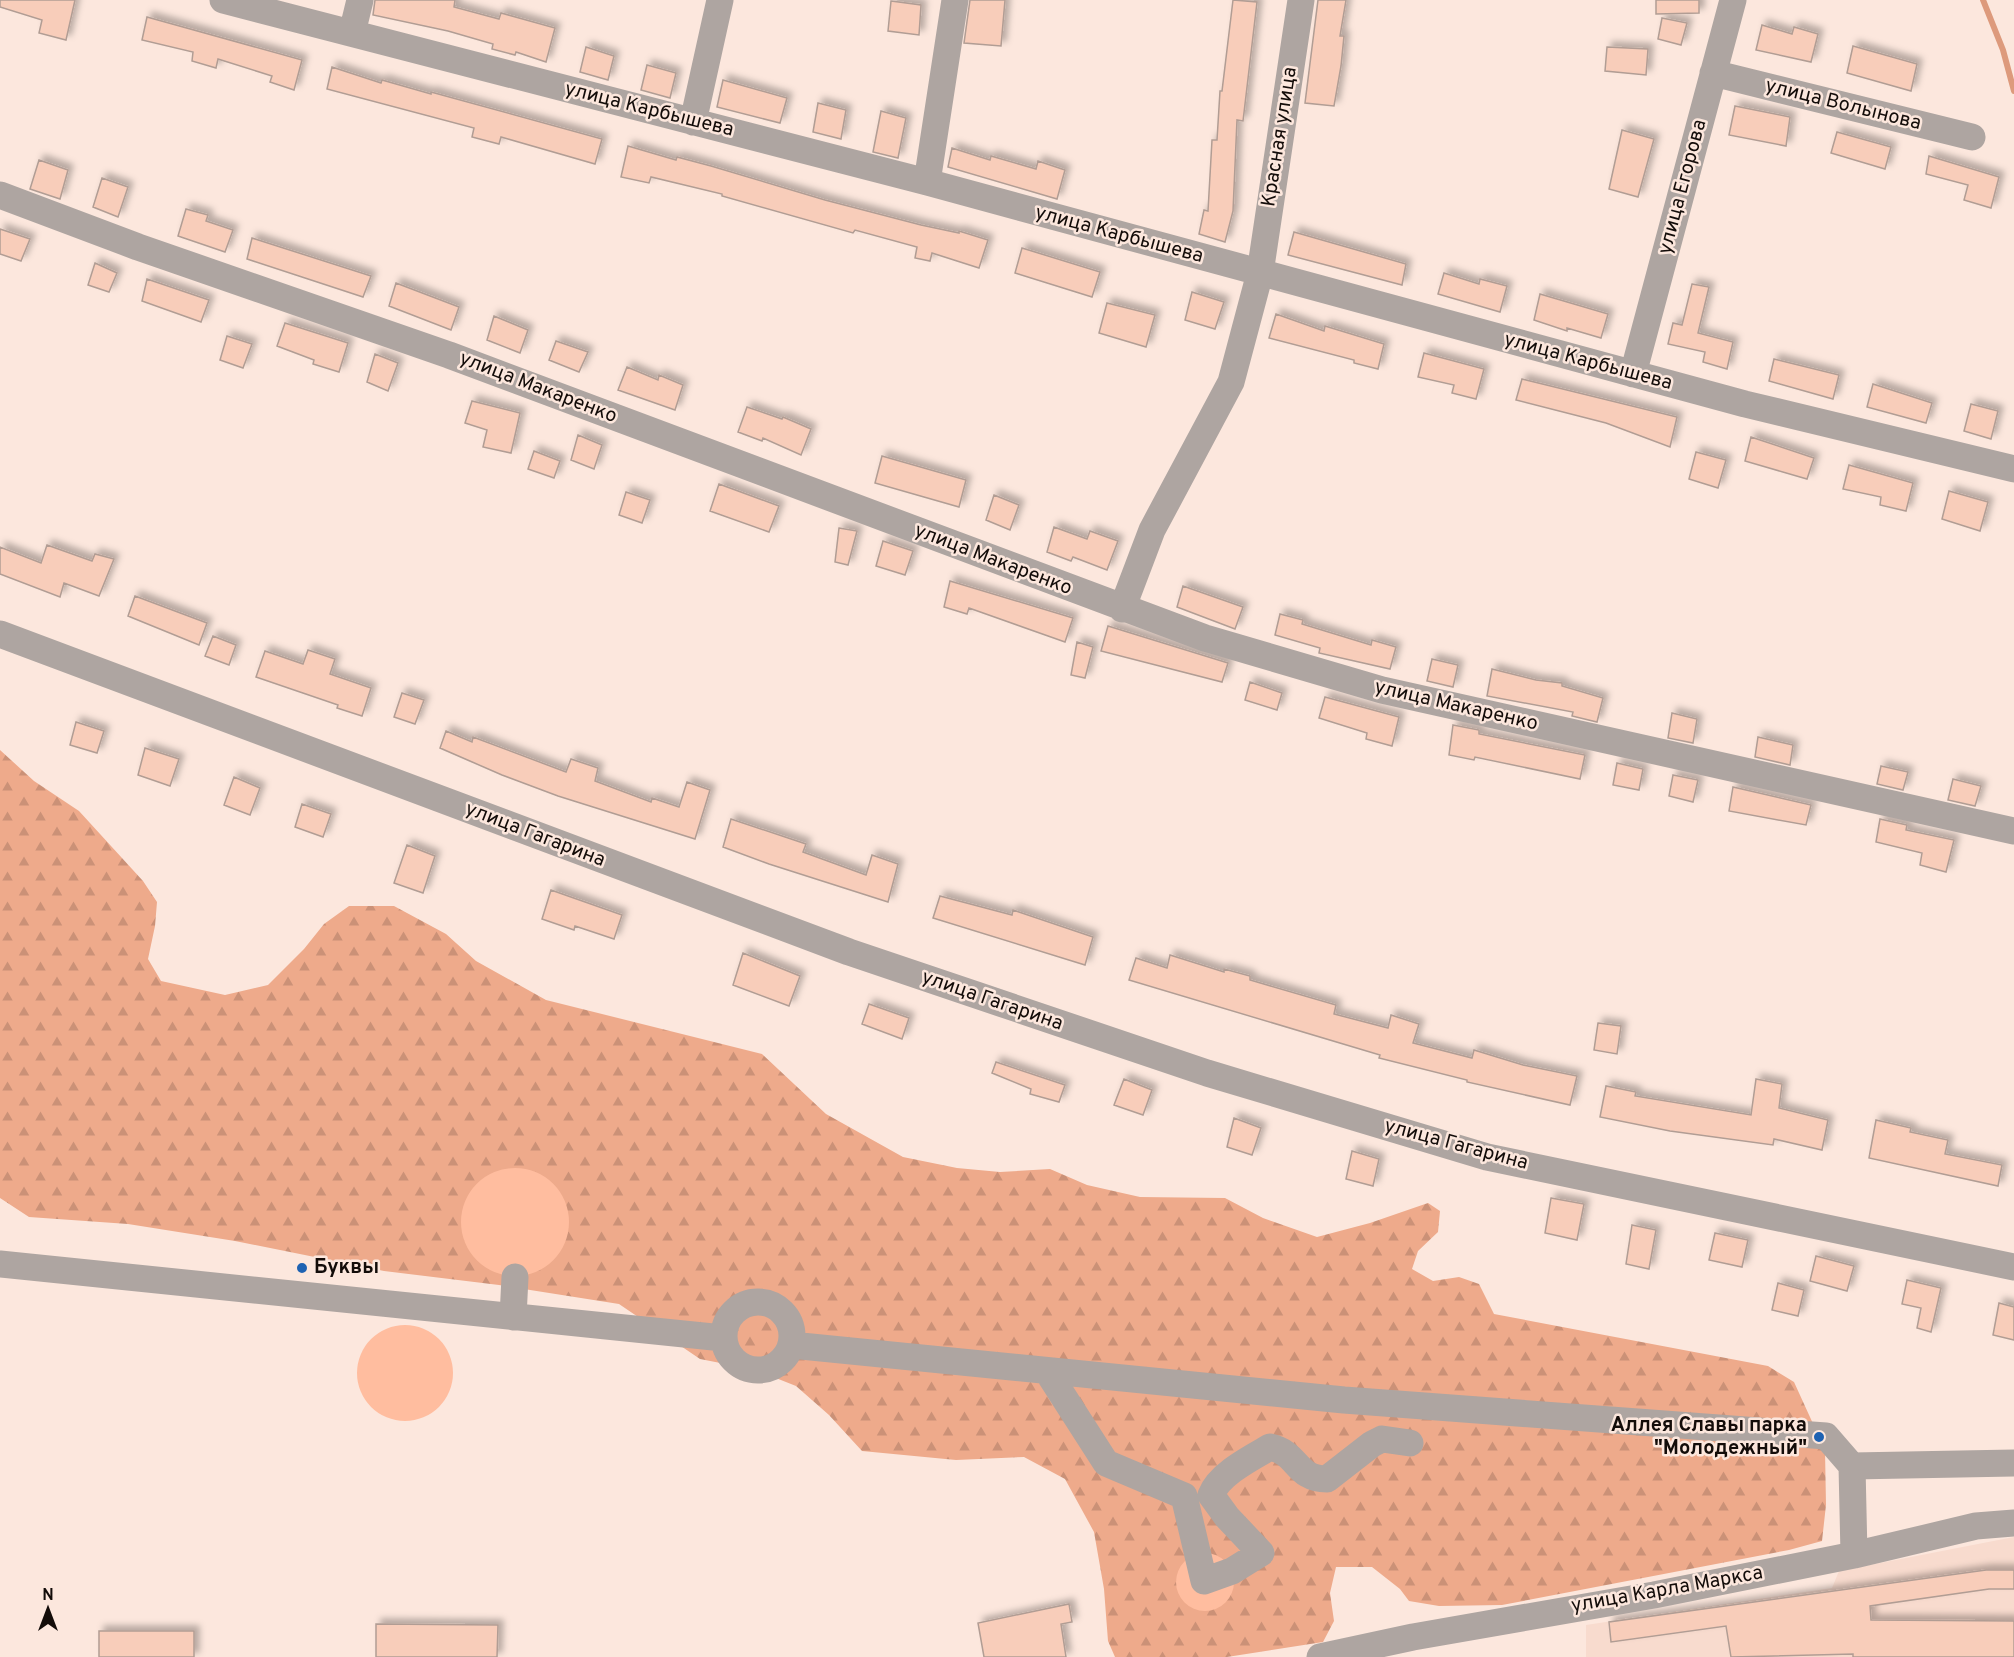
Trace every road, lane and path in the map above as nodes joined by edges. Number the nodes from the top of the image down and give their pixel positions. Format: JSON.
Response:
{"nodes":[{"id":1,"x":223,"y":0,"type":"edge"},
{"id":2,"x":360,"y":0,"type":"edge"},
{"id":3,"x":720,"y":0,"type":"edge"},
{"id":4,"x":955,"y":0,"type":"edge"},
{"id":5,"x":1301,"y":0,"type":"edge"},
{"id":6,"x":1733,"y":0,"type":"edge"},
{"id":7,"x":352,"y":33,"type":"junction"},
{"id":8,"x":1713,"y":73,"type":"junction"},
{"id":9,"x":693,"y":122,"type":"junction"},
{"id":10,"x":1972,"y":137,"type":"dead end"},
{"id":11,"x":927,"y":182,"type":"junction"},
{"id":12,"x":0,"y":195,"type":"edge"},
{"id":13,"x":1260,"y":273,"type":"junction"},
{"id":14,"x":1633,"y":374,"type":"junction"},
{"id":15,"x":2014,"y":469,"type":"edge"},
{"id":16,"x":1122,"y":609,"type":"junction"},
{"id":17,"x":0,"y":634,"type":"edge"},
{"id":18,"x":2014,"y":831,"type":"edge"},
{"id":19,"x":0,"y":1264,"type":"edge"},
{"id":20,"x":2014,"y":1267,"type":"edge"},
{"id":21,"x":515,"y":1276,"type":"dead end"},
{"id":22,"x":513,"y":1317,"type":"junction"},
{"id":23,"x":723,"y":1338,"type":"junction"},
{"id":24,"x":792,"y":1345,"type":"junction"},
{"id":25,"x":1047,"y":1371,"type":"junction"},
{"id":26,"x":1410,"y":1443,"type":"dead end"},
{"id":27,"x":2014,"y":1463,"type":"edge"},
{"id":28,"x":1852,"y":1466,"type":"junction"},
{"id":29,"x":2014,"y":1523,"type":"edge"},
{"id":30,"x":1854,"y":1555,"type":"junction"},
{"id":31,"x":1320,"y":1657,"type":"edge"}],
"edges":[{"from":1,"to":7,"type":"street","name":"улица Карбышева"},
{"from":2,"to":7,"type":"street"},
{"from":3,"to":9,"type":"street"},
{"from":4,"to":11,"type":"street"},
{"from":5,"to":13,"type":"street","name":"Красная улица"},
{"from":6,"to":8,"type":"street","name":"улица Егорова"},
{"from":7,"to":9,"type":"street","name":"улица Карбышева"},
{"from":8,"to":10,"type":"street","name":"улица Волынова"},
{"from":8,"to":14,"type":"street","name":"улица Егорова"},
{"from":9,"to":11,"type":"street","name":"улица Карбышева"},
{"from":11,"to":13,"type":"street","name":"улица Карбышева"},
{"from":12,"to":16,"type":"street","name":"улица Макаренко"},
{"from":13,"to":14,"type":"street","name":"улица Карбышева"},
{"from":13,"to":16,"type":"street","name":"Красная улица"},
{"from":14,"to":15,"type":"street","name":"улица Карбышева"},
{"from":16,"to":18,"type":"street","name":"улица Макаренко"},
{"from":17,"to":20,"type":"street","name":"улица Гагарина"},
{"from":19,"to":22,"type":"street"},
{"from":21,"to":22,"type":"street"},
{"from":22,"to":23,"type":"street"},
{"from":23,"to":24,"type":"street"},
{"from":23,"to":24,"type":"street"},
{"from":24,"to":25,"type":"street"},
{"from":25,"to":26,"type":"street"},
{"from":25,"to":28,"type":"street"},
{"from":27,"to":28,"type":"street"},
{"from":28,"to":30,"type":"street"},
{"from":29,"to":30,"type":"street","name":"улица Карла Маркса"},
{"from":30,"to":31,"type":"street","name":"улица Карла Маркса"}]}
